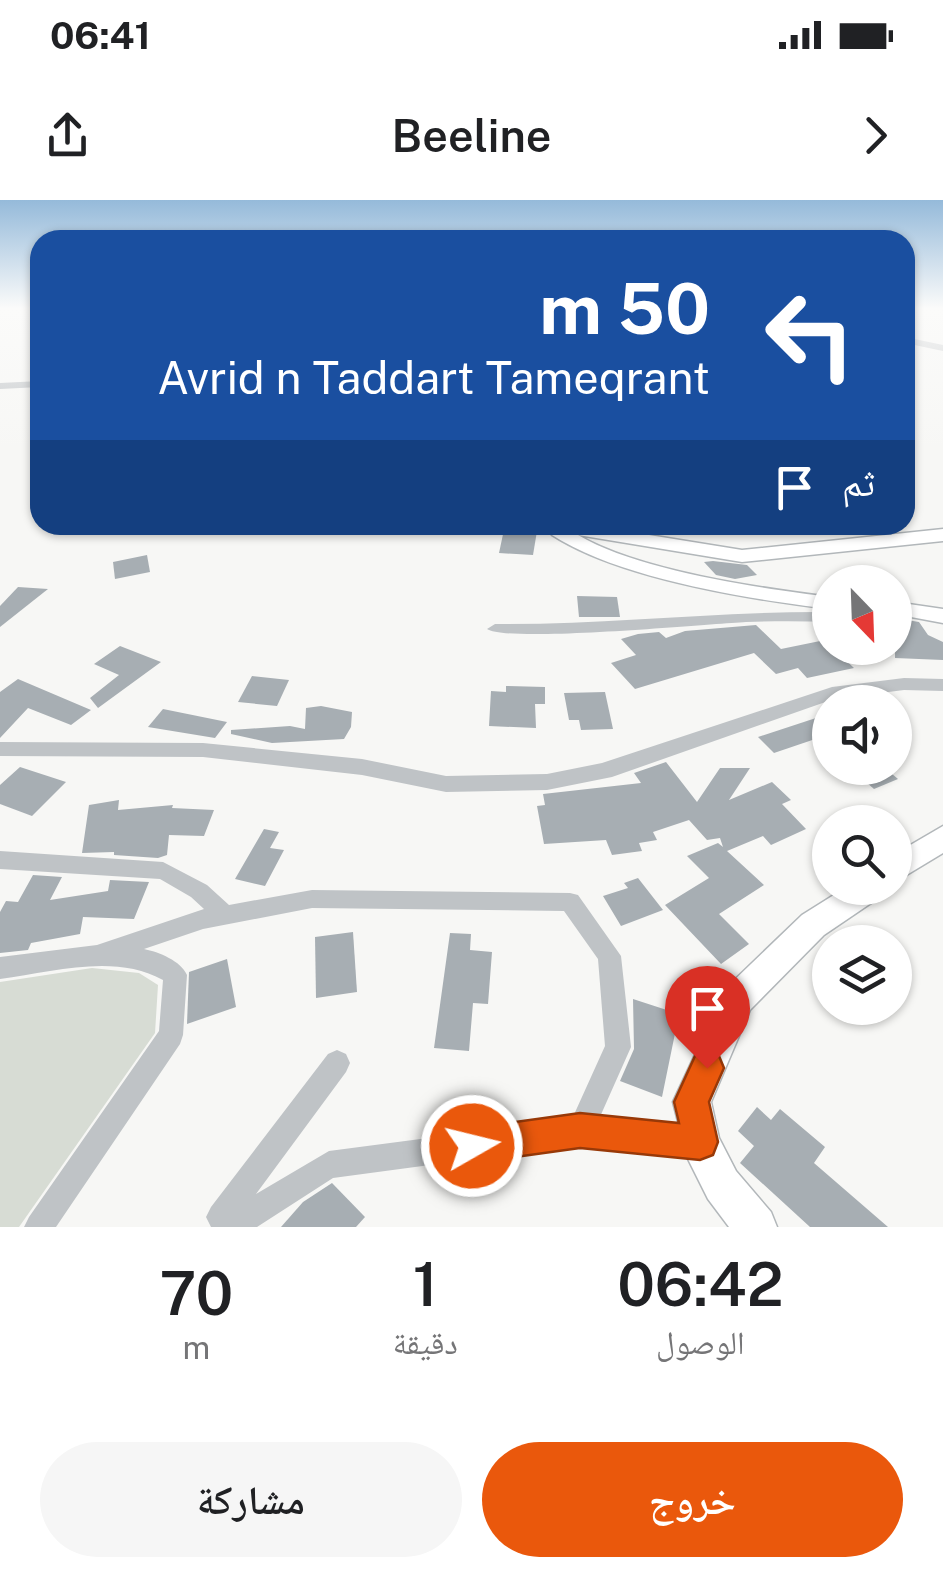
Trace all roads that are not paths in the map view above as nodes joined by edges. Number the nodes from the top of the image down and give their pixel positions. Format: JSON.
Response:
{"nodes":[{"id":1,"x":30,"y":384,"type":"edge"},
{"id":2,"x":0,"y":386,"type":"edge"},
{"id":3,"x":563,"y":535,"type":"edge"},
{"id":4,"x":614,"y":535,"type":"edge"},
{"id":5,"x":943,"y":535,"type":"edge"},
{"id":6,"x":812,"y":602,"type":"edge"},
{"id":7,"x":912,"y":611,"type":"edge"},
{"id":8,"x":943,"y":616,"type":"edge"},
{"id":9,"x":812,"y":618,"type":"edge"},
{"id":10,"x":496,"y":629,"type":"dead end"},
{"id":11,"x":943,"y":684,"type":"edge"},
{"id":12,"x":0,"y":749,"type":"edge"},
{"id":13,"x":943,"y":838,"type":"edge"},
{"id":14,"x":912,"y":859,"type":"edge"},
{"id":15,"x":0,"y":860,"type":"edge"},
{"id":16,"x":843,"y":905,"type":"edge"},
{"id":17,"x":225,"y":914,"type":"junction"},
{"id":18,"x":97,"y":954,"type":"junction"},
{"id":19,"x":0,"y":968,"type":"edge"},
{"id":20,"x":337,"y":1063,"type":"dead end"},
{"id":21,"x":580,"y":1131,"type":"junction"},
{"id":22,"x":700,"y":1142,"type":"junction"},
{"id":23,"x":229,"y":1226,"type":"edge"},
{"id":24,"x":40,"y":1227,"type":"edge"},
{"id":25,"x":756,"y":1227,"type":"edge"}],
"edges":[{"from":1,"to":2,"type":"street"},
{"from":3,"to":6,"type":"main road"},
{"from":4,"to":5,"type":"main road"},
{"from":7,"to":8,"type":"main road"},
{"from":9,"to":10,"type":"street"},
{"from":11,"to":12,"type":"street"},
{"from":13,"to":14,"type":"main road"},
{"from":15,"to":17,"type":"street"},
{"from":16,"to":22,"type":"main road"},
{"from":17,"to":18,"type":"street"},
{"from":17,"to":21,"type":"street"},
{"from":18,"to":19,"type":"street"},
{"from":18,"to":24,"type":"street"},
{"from":20,"to":23,"type":"street"},
{"from":21,"to":22,"type":"street"},
{"from":21,"to":23,"type":"street"},
{"from":22,"to":25,"type":"main road"}]}
